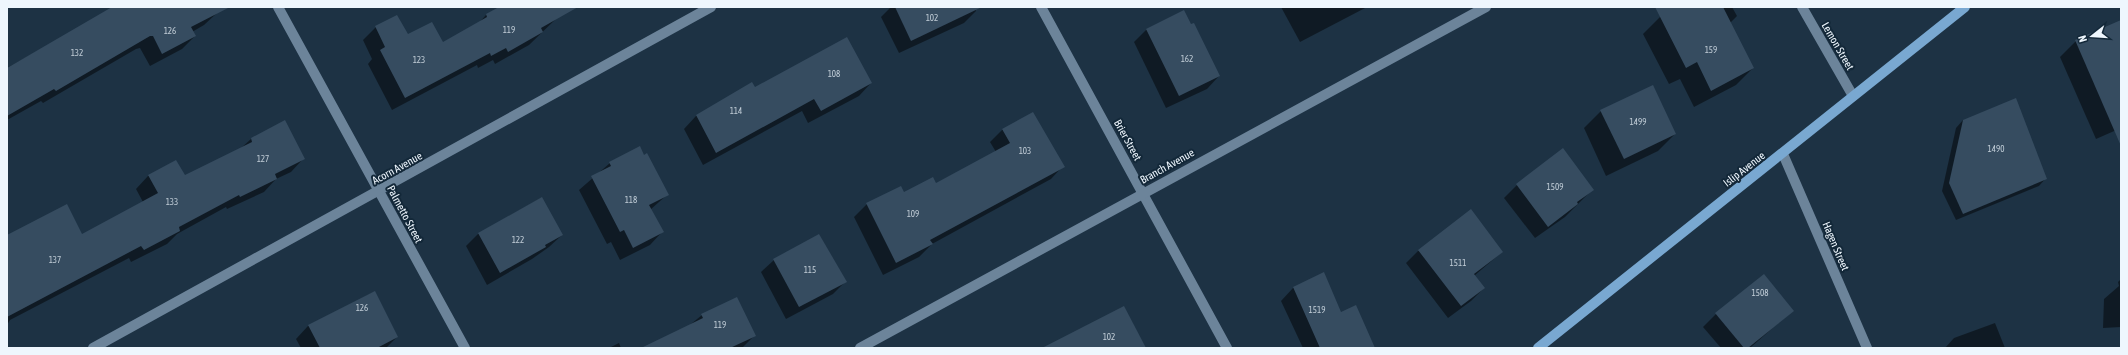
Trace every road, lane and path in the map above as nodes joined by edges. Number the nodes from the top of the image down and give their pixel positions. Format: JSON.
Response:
{"nodes":[{"id":1,"x":278,"y":7,"type":"edge"},
{"id":2,"x":711,"y":7,"type":"edge"},
{"id":3,"x":1041,"y":7,"type":"edge"},
{"id":4,"x":1486,"y":7,"type":"edge"},
{"id":5,"x":1802,"y":7,"type":"edge"},
{"id":6,"x":1965,"y":7,"type":"edge"},
{"id":7,"x":1852,"y":96,"type":"junction"},
{"id":8,"x":1783,"y":154,"type":"junction"},
{"id":9,"x":379,"y":191,"type":"junction"},
{"id":10,"x":1143,"y":193,"type":"junction"},
{"id":11,"x":94,"y":348,"type":"edge"},
{"id":12,"x":464,"y":348,"type":"edge"},
{"id":13,"x":860,"y":348,"type":"edge"},
{"id":14,"x":1227,"y":348,"type":"edge"},
{"id":15,"x":1538,"y":348,"type":"edge"},
{"id":16,"x":1867,"y":348,"type":"edge"}],
"edges":[{"from":1,"to":9,"type":"street","name":"Palmetto Street"},
{"from":2,"to":9,"type":"street","name":"Acorn Avenue"},
{"from":3,"to":10,"type":"street","name":"Brier Street"},
{"from":4,"to":10,"type":"street","name":"Branch Avenue"},
{"from":5,"to":7,"type":"street","name":"Lemon Street"},
{"from":6,"to":7,"type":"main road","name":"Islip Avenue"},
{"from":7,"to":8,"type":"main road","name":"Islip Avenue"},
{"from":8,"to":15,"type":"main road","name":"Islip Avenue"},
{"from":8,"to":16,"type":"street","name":"Hagen Street"},
{"from":9,"to":11,"type":"street","name":"Acorn Avenue"},
{"from":9,"to":12,"type":"street","name":"Palmetto Street"},
{"from":10,"to":13,"type":"street","name":"Branch Avenue"},
{"from":10,"to":14,"type":"street","name":"Brier Street"}]}
